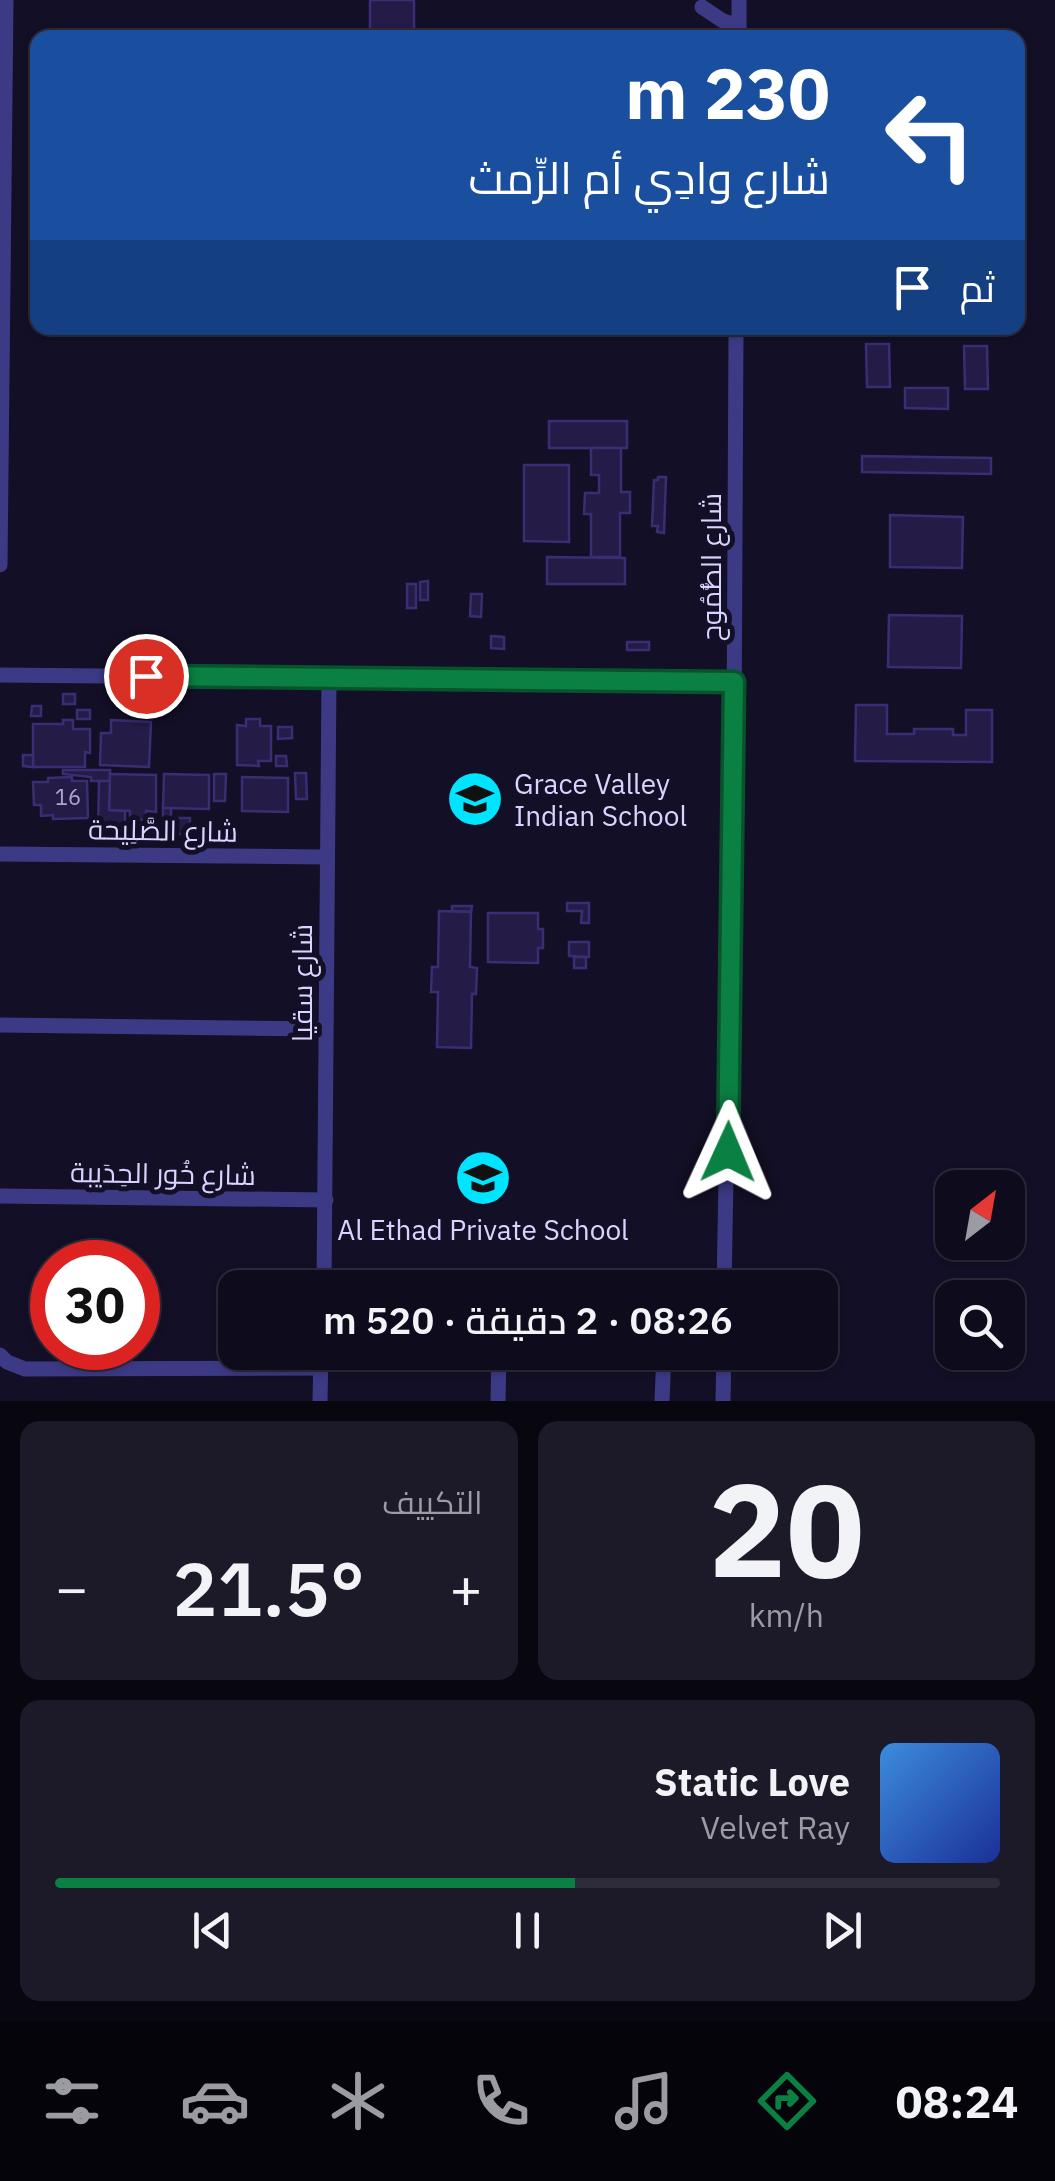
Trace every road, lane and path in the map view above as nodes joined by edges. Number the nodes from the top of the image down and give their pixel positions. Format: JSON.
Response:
{"nodes":[{"id":1,"x":6,"y":0,"type":"edge"},
{"id":2,"x":740,"y":0,"type":"edge"},
{"id":3,"x":702,"y":7,"type":"dead end"},
{"id":4,"x":736,"y":30,"type":"edge"},
{"id":5,"x":739,"y":30,"type":"edge"},
{"id":6,"x":736,"y":335,"type":"edge"},
{"id":7,"x":0,"y":564,"type":"edge"},
{"id":8,"x":0,"y":675,"type":"edge"},
{"id":9,"x":330,"y":678,"type":"junction"},
{"id":10,"x":734,"y":682,"type":"junction"},
{"id":11,"x":0,"y":854,"type":"edge"},
{"id":12,"x":326,"y":857,"type":"junction"},
{"id":13,"x":0,"y":1025,"type":"edge"},
{"id":14,"x":325,"y":1029,"type":"junction"},
{"id":15,"x":0,"y":1196,"type":"edge"},
{"id":16,"x":326,"y":1200,"type":"junction"},
{"id":17,"x":324,"y":1270,"type":"edge"},
{"id":18,"x":724,"y":1270,"type":"edge"},
{"id":19,"x":0,"y":1355,"type":"edge"},
{"id":20,"x":218,"y":1363,"type":"edge"},
{"id":21,"x":321,"y":1370,"type":"edge"},
{"id":22,"x":499,"y":1370,"type":"edge"},
{"id":23,"x":663,"y":1370,"type":"edge"},
{"id":24,"x":724,"y":1370,"type":"edge"},
{"id":25,"x":320,"y":1401,"type":"edge"},
{"id":26,"x":498,"y":1401,"type":"edge"},
{"id":27,"x":662,"y":1401,"type":"edge"},
{"id":28,"x":723,"y":1401,"type":"edge"}],
"edges":[{"from":1,"to":7,"type":"street"},
{"from":2,"to":5,"type":"street"},
{"from":3,"to":4,"type":"street"},
{"from":6,"to":10,"type":"street","name":"شارع الطُّمُوح"},
{"from":8,"to":9,"type":"street"},
{"from":9,"to":10,"type":"street"},
{"from":9,"to":12,"type":"street","name":"شارع سقيا"},
{"from":10,"to":18,"type":"street","name":"شارع الطُّمُوح"},
{"from":11,"to":12,"type":"street","name":"شارع الصَّلِيحة"},
{"from":12,"to":14,"type":"street","name":"شارع سقيا"},
{"from":13,"to":14,"type":"street"},
{"from":14,"to":16,"type":"street","name":"شارع سقيا"},
{"from":15,"to":16,"type":"street","name":"شارع خُور الحِدَيبة"},
{"from":16,"to":17,"type":"street","name":"شارع سقيا"},
{"from":19,"to":20,"type":"street"},
{"from":21,"to":25,"type":"street"},
{"from":22,"to":26,"type":"street"},
{"from":23,"to":27,"type":"street"},
{"from":24,"to":28,"type":"street"}]}
